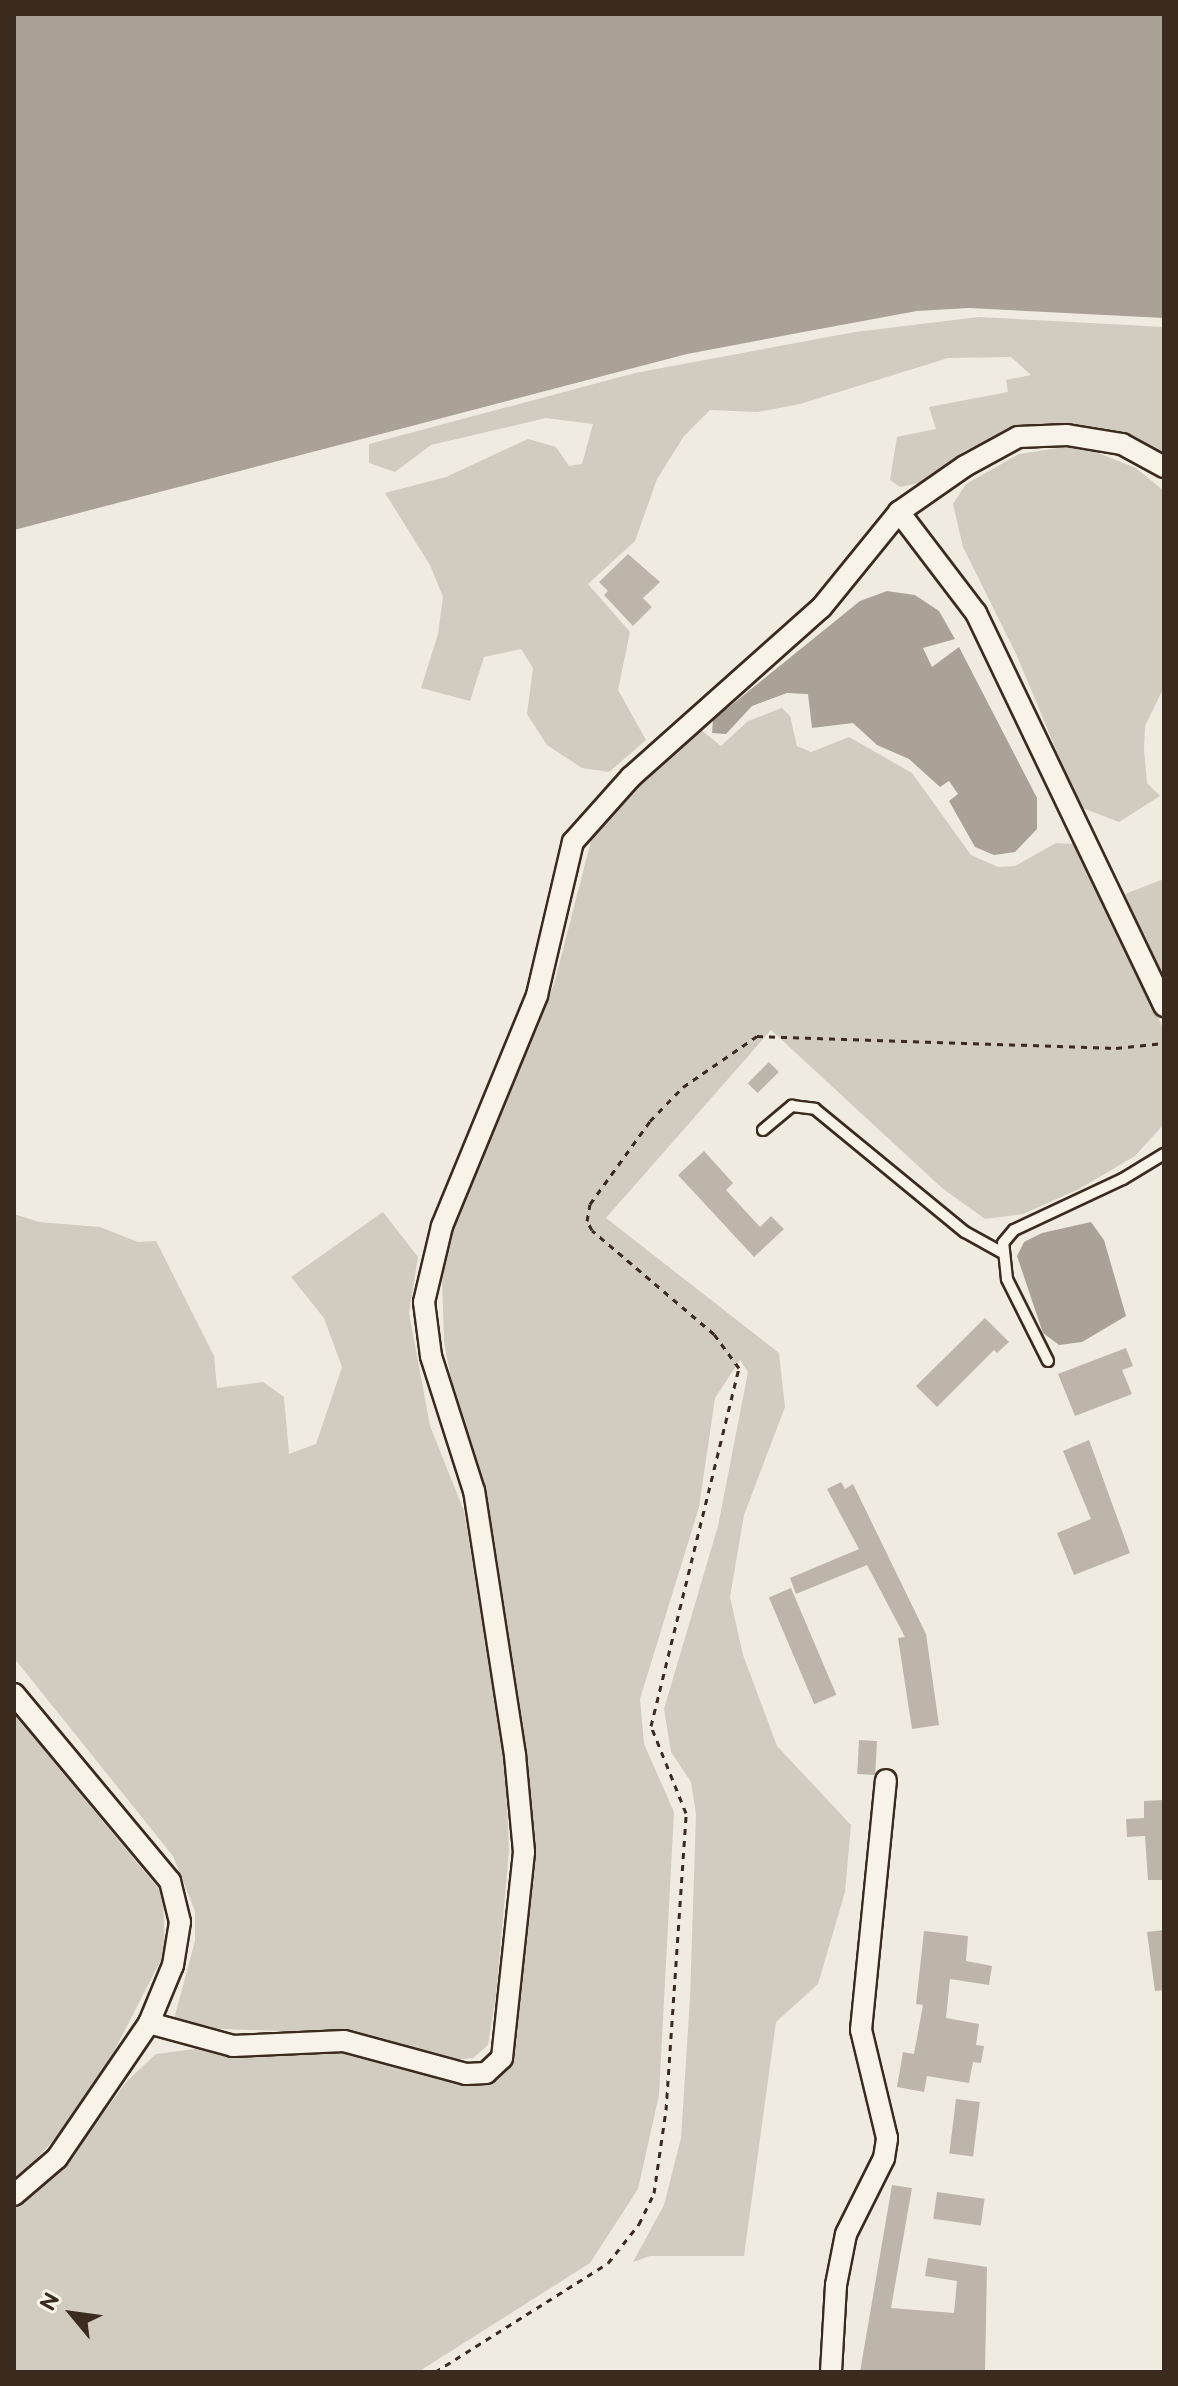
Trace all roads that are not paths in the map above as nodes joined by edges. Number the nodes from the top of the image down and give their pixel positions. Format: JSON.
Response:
{"nodes":[{"id":1,"x":1164,"y":467,"type":"edge"},
{"id":2,"x":899,"y":512,"type":"junction"},
{"id":3,"x":1164,"y":1006,"type":"edge"},
{"id":4,"x":763,"y":1130,"type":"dead end"},
{"id":5,"x":1164,"y":1154,"type":"edge"},
{"id":6,"x":1001,"y":1252,"type":"junction"},
{"id":7,"x":1048,"y":1361,"type":"dead end"},
{"id":8,"x":14,"y":1694,"type":"edge"},
{"id":9,"x":886,"y":1780,"type":"dead end"},
{"id":10,"x":149,"y":2023,"type":"junction"},
{"id":11,"x":14,"y":2195,"type":"edge"},
{"id":12,"x":831,"y":2372,"type":"edge"}],
"edges":[{"from":1,"to":2,"type":"street"},
{"from":2,"to":3,"type":"street"},
{"from":2,"to":10,"type":"street"},
{"from":4,"to":6,"type":"lane"},
{"from":5,"to":6,"type":"lane"},
{"from":6,"to":7,"type":"lane"},
{"from":8,"to":10,"type":"street"},
{"from":9,"to":12,"type":"street"},
{"from":10,"to":11,"type":"street"}]}
